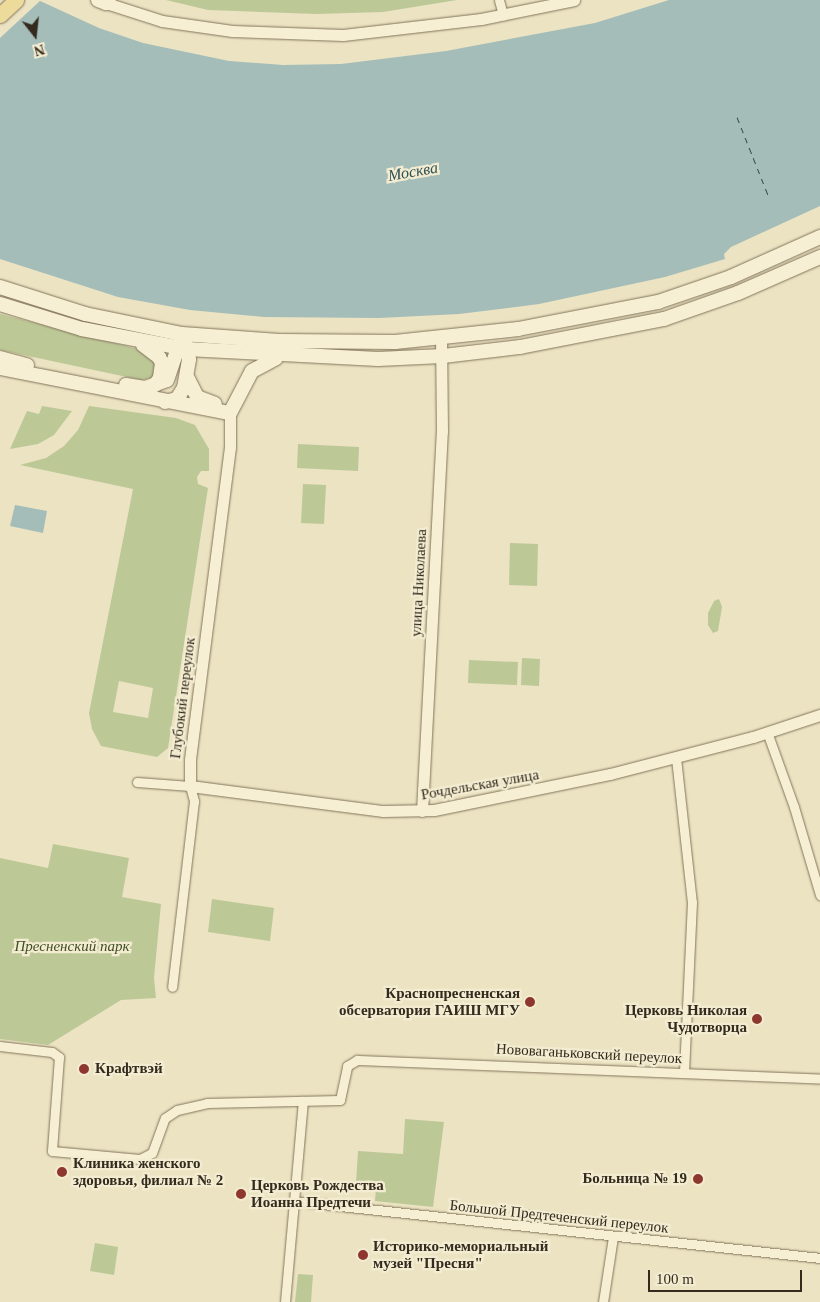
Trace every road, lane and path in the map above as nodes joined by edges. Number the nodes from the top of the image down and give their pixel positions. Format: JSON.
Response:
{"nodes":[{"id":1,"x":16,"y":0,"type":"edge"},
{"id":2,"x":499,"y":0,"type":"edge"},
{"id":3,"x":574,"y":0,"type":"edge"},
{"id":4,"x":104,"y":1,"type":"edge"},
{"id":5,"x":0,"y":15,"type":"edge"},
{"id":6,"x":503,"y":15,"type":"junction"},
{"id":7,"x":820,"y":237,"type":"edge"},
{"id":8,"x":820,"y":257,"type":"edge"},
{"id":9,"x":0,"y":286,"type":"edge"},
{"id":10,"x":0,"y":304,"type":"edge"},
{"id":11,"x":182,"y":334,"type":"junction"},
{"id":12,"x":442,"y":339,"type":"junction"},
{"id":13,"x":135,"y":341,"type":"junction"},
{"id":14,"x":182,"y":349,"type":"junction"},
{"id":15,"x":443,"y":356,"type":"junction"},
{"id":16,"x":281,"y":357,"type":"junction"},
{"id":17,"x":0,"y":358,"type":"edge"},
{"id":18,"x":0,"y":368,"type":"edge"},
{"id":19,"x":187,"y":377,"type":"junction"},
{"id":20,"x":153,"y":387,"type":"junction"},
{"id":21,"x":164,"y":402,"type":"junction"},
{"id":22,"x":230,"y":413,"type":"junction"},
{"id":23,"x":820,"y":715,"type":"edge"},
{"id":24,"x":767,"y":732,"type":"junction"},
{"id":25,"x":676,"y":758,"type":"junction"},
{"id":26,"x":137,"y":782,"type":"dead end"},
{"id":27,"x":190,"y":786,"type":"junction"},
{"id":28,"x":422,"y":811,"type":"junction"},
{"id":29,"x":820,"y":895,"type":"edge"},
{"id":30,"x":172,"y":987,"type":"dead end"},
{"id":31,"x":0,"y":1046,"type":"edge"},
{"id":32,"x":684,"y":1072,"type":"junction"},
{"id":33,"x":820,"y":1079,"type":"edge"},
{"id":34,"x":303,"y":1102,"type":"junction"},
{"id":35,"x":294,"y":1201,"type":"junction"},
{"id":36,"x":613,"y":1237,"type":"junction"},
{"id":37,"x":820,"y":1258,"type":"edge"},
{"id":38,"x":285,"y":1302,"type":"edge"},
{"id":39,"x":603,"y":1302,"type":"edge"}],
"edges":[{"from":1,"to":5,"type":"main road"},
{"from":2,"to":6,"type":"street"},
{"from":3,"to":6,"type":"street"},
{"from":4,"to":6,"type":"street"},
{"from":7,"to":12,"type":"main road"},
{"from":8,"to":15,"type":"main road"},
{"from":9,"to":11,"type":"main road"},
{"from":10,"to":13,"type":"main road"},
{"from":11,"to":12,"type":"main road"},
{"from":11,"to":14,"type":"main road"},
{"from":12,"to":15,"type":"street","name":"улица Николаева"},
{"from":13,"to":14,"type":"main road"},
{"from":13,"to":20,"type":"main road"},
{"from":14,"to":16,"type":"main road"},
{"from":14,"to":19,"type":"main road"},
{"from":14,"to":20,"type":"main road"},
{"from":15,"to":16,"type":"main road"},
{"from":15,"to":28,"type":"street","name":"улица Николаева"},
{"from":16,"to":22,"type":"main road"},
{"from":17,"to":20,"type":"main road"},
{"from":18,"to":21,"type":"main road"},
{"from":19,"to":21,"type":"main road"},
{"from":19,"to":22,"type":"main road"},
{"from":21,"to":22,"type":"main road"},
{"from":22,"to":27,"type":"street","name":"Глубокий переулок"},
{"from":23,"to":24,"type":"street","name":"Рочдельская улица"},
{"from":24,"to":25,"type":"street","name":"Рочдельская улица"},
{"from":24,"to":29,"type":"street"},
{"from":25,"to":28,"type":"street","name":"Рочдельская улица"},
{"from":25,"to":32,"type":"street"},
{"from":26,"to":27,"type":"street","name":"Рочдельская улица"},
{"from":27,"to":28,"type":"street","name":"Рочдельская улица"},
{"from":27,"to":30,"type":"street","name":"Глубокий переулок"},
{"from":31,"to":34,"type":"street"},
{"from":32,"to":33,"type":"street","name":"Нововаганьковский переулок"},
{"from":32,"to":34,"type":"street","name":"Нововаганьковский переулок"},
{"from":34,"to":35,"type":"street"},
{"from":35,"to":36,"type":"street","name":"Большой Предтеченский переулок"},
{"from":35,"to":38,"type":"street"},
{"from":36,"to":37,"type":"street","name":"Большой Предтеченский переулок"},
{"from":36,"to":39,"type":"street"}]}
